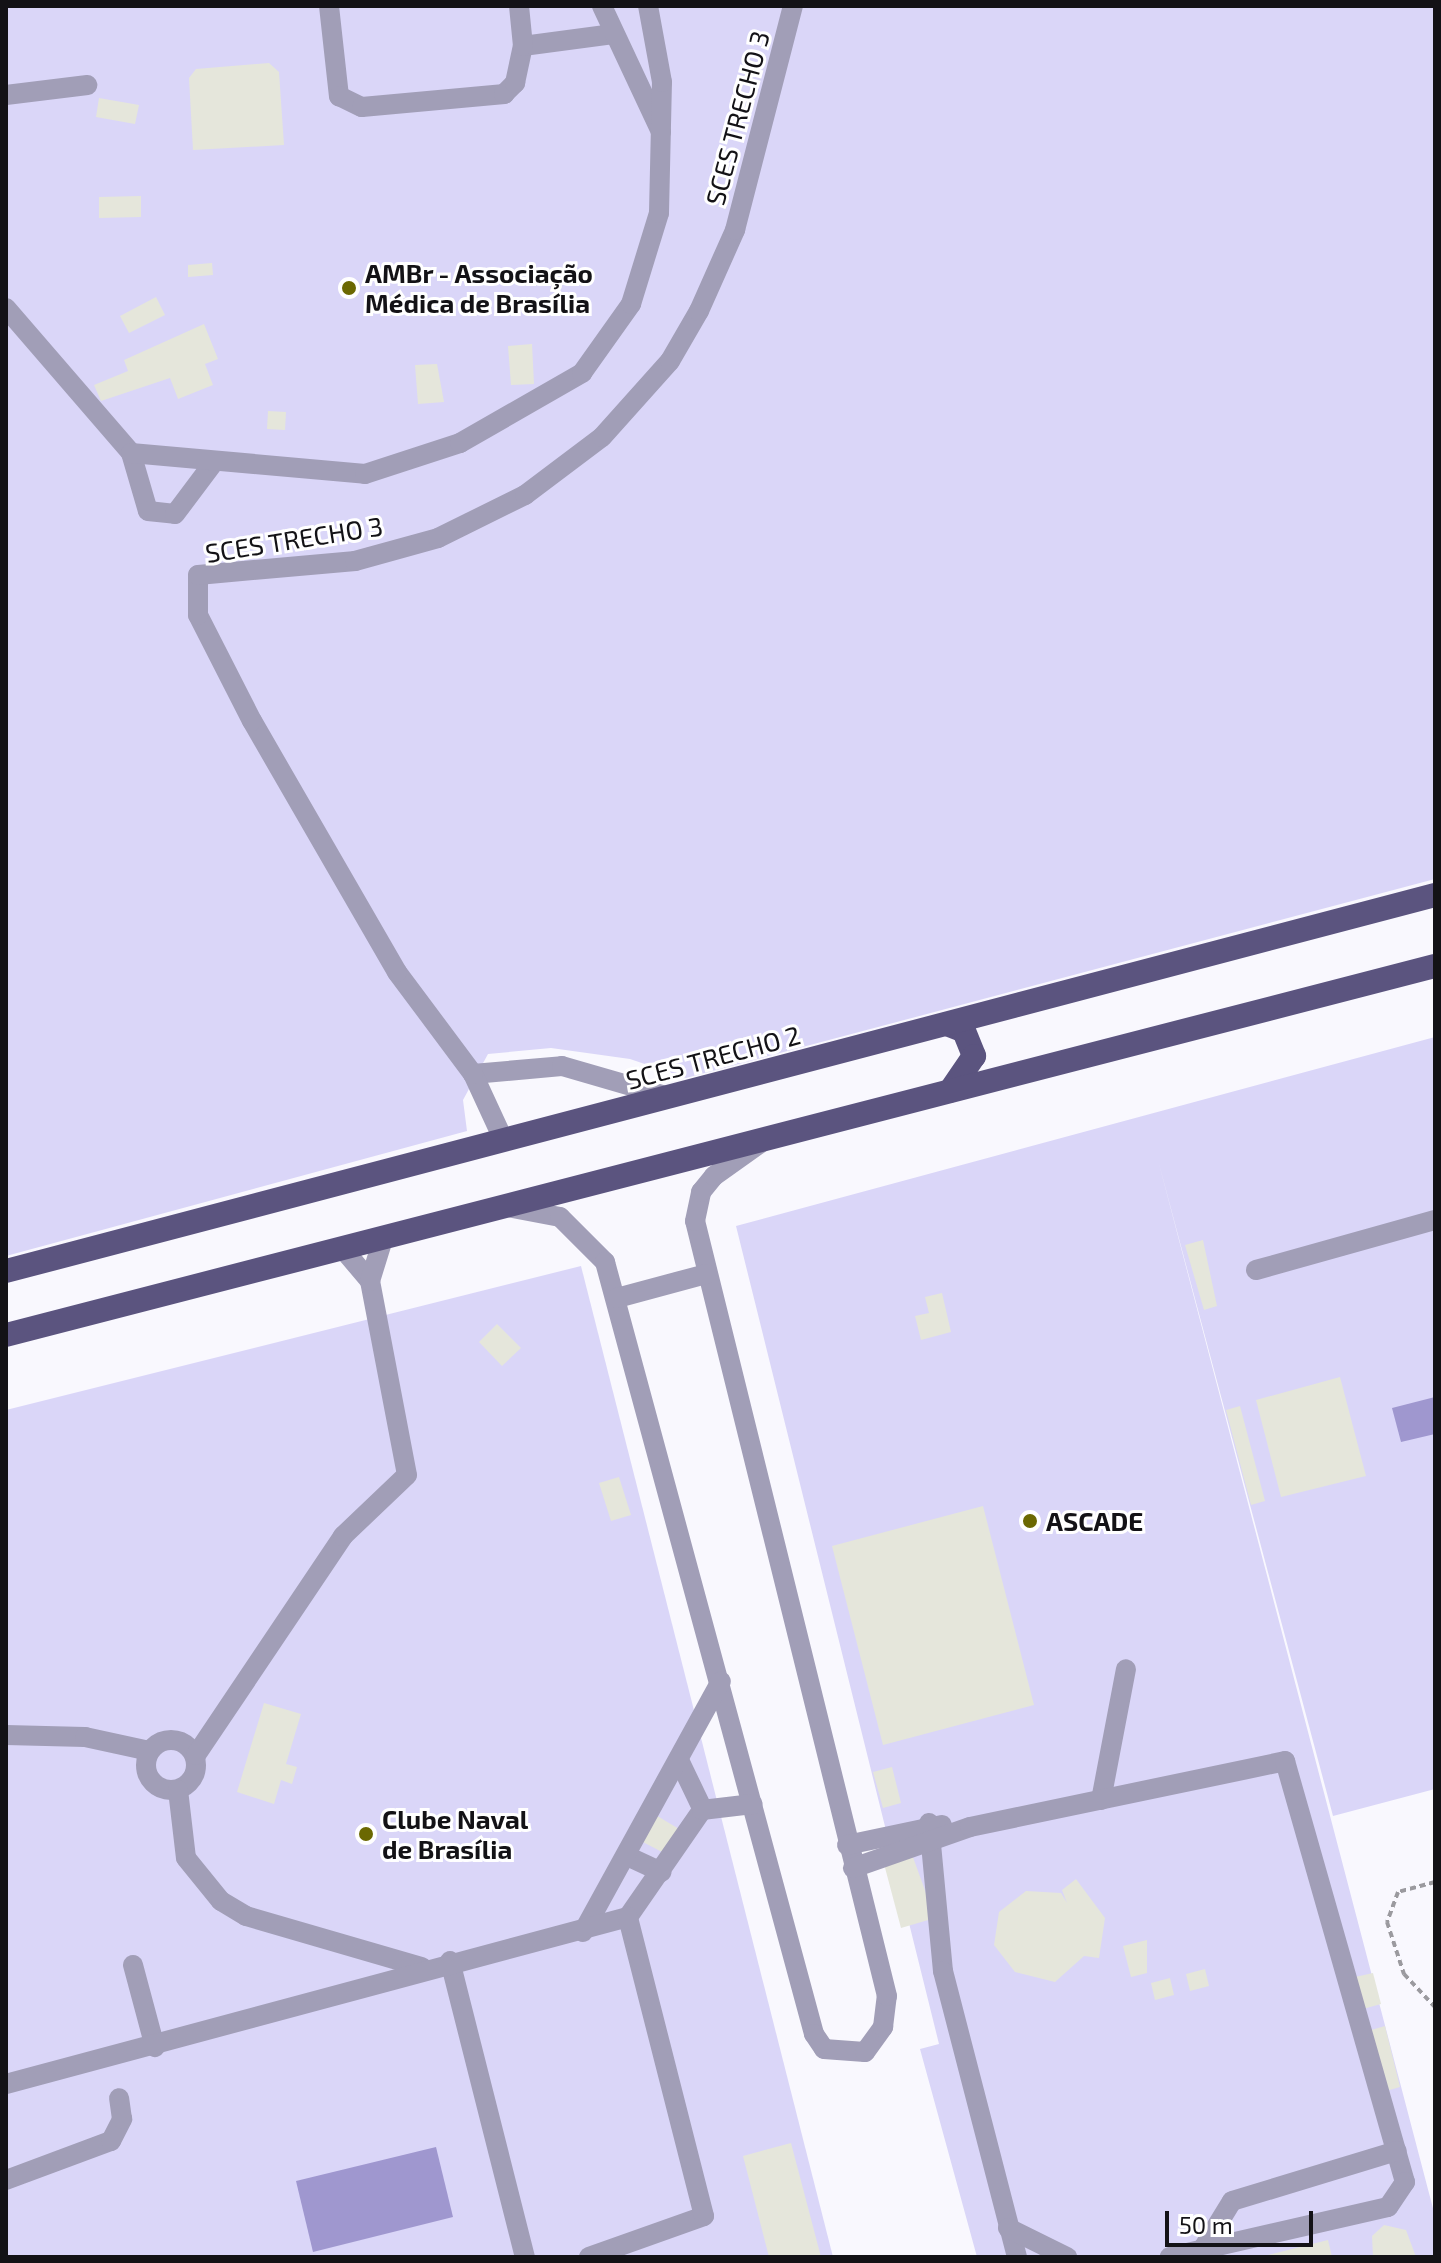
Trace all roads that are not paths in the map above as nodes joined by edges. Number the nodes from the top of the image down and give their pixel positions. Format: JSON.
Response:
{"nodes":[{"id":1,"x":329,"y":6,"type":"edge"},
{"id":2,"x":519,"y":6,"type":"edge"},
{"id":3,"x":602,"y":6,"type":"edge"},
{"id":4,"x":648,"y":6,"type":"edge"},
{"id":5,"x":793,"y":6,"type":"edge"},
{"id":6,"x":613,"y":34,"type":"junction"},
{"id":7,"x":523,"y":46,"type":"junction"},
{"id":8,"x":87,"y":85,"type":"dead end"},
{"id":9,"x":6,"y":95,"type":"edge"},
{"id":10,"x":664,"y":139,"type":"junction"},
{"id":11,"x":6,"y":308,"type":"edge"},
{"id":12,"x":131,"y":453,"type":"junction"},
{"id":13,"x":214,"y":462,"type":"junction"},
{"id":14,"x":1435,"y":895,"type":"edge"},
{"id":15,"x":1435,"y":966,"type":"edge"},
{"id":16,"x":947,"y":1024,"type":"junction"},
{"id":17,"x":473,"y":1074,"type":"junction"},
{"id":18,"x":948,"y":1092,"type":"junction"},
{"id":19,"x":669,"y":1097,"type":"junction"},
{"id":20,"x":766,"y":1140,"type":"junction"},
{"id":21,"x":504,"y":1141,"type":"junction"},
{"id":22,"x":508,"y":1207,"type":"junction"},
{"id":23,"x":1435,"y":1220,"type":"edge"},
{"id":24,"x":383,"y":1239,"type":"junction"},
{"id":25,"x":343,"y":1249,"type":"junction"},
{"id":26,"x":1256,"y":1270,"type":"dead end"},
{"id":27,"x":6,"y":1271,"type":"edge"},
{"id":28,"x":706,"y":1274,"type":"junction"},
{"id":29,"x":370,"y":1281,"type":"junction"},
{"id":30,"x":617,"y":1298,"type":"junction"},
{"id":31,"x":6,"y":1335,"type":"edge"},
{"id":32,"x":1126,"y":1669,"type":"dead end"},
{"id":33,"x":721,"y":1681,"type":"junction"},
{"id":34,"x":6,"y":1735,"type":"edge"},
{"id":35,"x":149,"y":1751,"type":"junction"},
{"id":36,"x":196,"y":1755,"type":"junction"},
{"id":37,"x":679,"y":1760,"type":"junction"},
{"id":38,"x":178,"y":1790,"type":"junction"},
{"id":39,"x":1101,"y":1800,"type":"junction"},
{"id":40,"x":753,"y":1804,"type":"junction"},
{"id":41,"x":703,"y":1810,"type":"junction"},
{"id":42,"x":929,"y":1823,"type":"junction"},
{"id":43,"x":970,"y":1827,"type":"junction"},
{"id":44,"x":847,"y":1845,"type":"junction"},
{"id":45,"x":932,"y":1846,"type":"junction"},
{"id":46,"x":627,"y":1856,"type":"junction"},
{"id":47,"x":853,"y":1868,"type":"junction"},
{"id":48,"x":662,"y":1872,"type":"junction"},
{"id":49,"x":628,"y":1917,"type":"junction"},
{"id":50,"x":583,"y":1932,"type":"junction"},
{"id":51,"x":366,"y":1953,"type":"junction"},
{"id":52,"x":450,"y":1961,"type":"junction"},
{"id":53,"x":133,"y":1965,"type":"dead end"},
{"id":54,"x":426,"y":1968,"type":"junction"},
{"id":55,"x":365,"y":1986,"type":"junction"},
{"id":56,"x":155,"y":2047,"type":"junction"},
{"id":57,"x":6,"y":2084,"type":"edge"},
{"id":58,"x":119,"y":2098,"type":"dead end"},
{"id":59,"x":1397,"y":2151,"type":"junction"},
{"id":60,"x":6,"y":2180,"type":"edge"},
{"id":61,"x":1008,"y":2228,"type":"junction"},
{"id":62,"x":1202,"y":2250,"type":"junction"},
{"id":63,"x":525,"y":2257,"type":"edge"},
{"id":64,"x":589,"y":2257,"type":"edge"},
{"id":65,"x":1017,"y":2257,"type":"edge"},
{"id":66,"x":1067,"y":2257,"type":"edge"},
{"id":67,"x":1170,"y":2257,"type":"edge"}],
"edges":[{"from":1,"to":7,"type":"street"},
{"from":2,"to":7,"type":"street"},
{"from":3,"to":6,"type":"street"},
{"from":4,"to":10,"type":"street"},
{"from":5,"to":17,"type":"street","name":"SCES TRECHO 3"},
{"from":6,"to":7,"type":"street"},
{"from":6,"to":10,"type":"street"},
{"from":8,"to":9,"type":"street"},
{"from":10,"to":13,"type":"street"},
{"from":11,"to":12,"type":"street"},
{"from":12,"to":13,"type":"street"},
{"from":12,"to":13,"type":"street"},
{"from":14,"to":16,"type":"main road","name":"SCES TRECHO 2"},
{"from":15,"to":18,"type":"main road"},
{"from":16,"to":18,"type":"main road"},
{"from":16,"to":19,"type":"main road","name":"SCES TRECHO 2"},
{"from":17,"to":19,"type":"street"},
{"from":17,"to":21,"type":"street","name":"SCES TRECHO 3"},
{"from":18,"to":20,"type":"main road"},
{"from":19,"to":21,"type":"main road","name":"SCES TRECHO 2"},
{"from":20,"to":22,"type":"main road"},
{"from":20,"to":28,"type":"street"},
{"from":21,"to":27,"type":"main road","name":"SCES TRECHO 2"},
{"from":22,"to":24,"type":"main road"},
{"from":22,"to":30,"type":"street"},
{"from":23,"to":26,"type":"street"},
{"from":24,"to":25,"type":"main road"},
{"from":24,"to":29,"type":"street"},
{"from":25,"to":29,"type":"street"},
{"from":25,"to":31,"type":"main road"},
{"from":28,"to":30,"type":"street"},
{"from":28,"to":44,"type":"street"},
{"from":29,"to":36,"type":"street"},
{"from":30,"to":33,"type":"street"},
{"from":32,"to":39,"type":"street"},
{"from":33,"to":37,"type":"street"},
{"from":33,"to":40,"type":"street"},
{"from":34,"to":35,"type":"street"},
{"from":35,"to":36,"type":"street"},
{"from":35,"to":38,"type":"street"},
{"from":36,"to":38,"type":"street"},
{"from":37,"to":41,"type":"street"},
{"from":37,"to":46,"type":"street"},
{"from":38,"to":51,"type":"street"},
{"from":39,"to":43,"type":"street"},
{"from":39,"to":59,"type":"street"},
{"from":40,"to":41,"type":"street"},
{"from":40,"to":47,"type":"street"},
{"from":41,"to":48,"type":"street"},
{"from":42,"to":43,"type":"street"},
{"from":42,"to":44,"type":"street"},
{"from":42,"to":45,"type":"street"},
{"from":43,"to":45,"type":"street"},
{"from":44,"to":47,"type":"street"},
{"from":45,"to":47,"type":"street"},
{"from":45,"to":61,"type":"street"},
{"from":46,"to":48,"type":"street"},
{"from":46,"to":50,"type":"street"},
{"from":48,"to":49,"type":"street"},
{"from":49,"to":50,"type":"street"},
{"from":49,"to":64,"type":"street"},
{"from":50,"to":52,"type":"street"},
{"from":51,"to":54,"type":"street"},
{"from":51,"to":55,"type":"street"},
{"from":52,"to":54,"type":"street"},
{"from":52,"to":63,"type":"street"},
{"from":53,"to":56,"type":"street"},
{"from":54,"to":55,"type":"street"},
{"from":55,"to":56,"type":"street"},
{"from":56,"to":57,"type":"street"},
{"from":58,"to":60,"type":"street"},
{"from":59,"to":62,"type":"street"},
{"from":59,"to":62,"type":"street"},
{"from":61,"to":65,"type":"street"},
{"from":61,"to":66,"type":"street"},
{"from":62,"to":67,"type":"street"}]}
